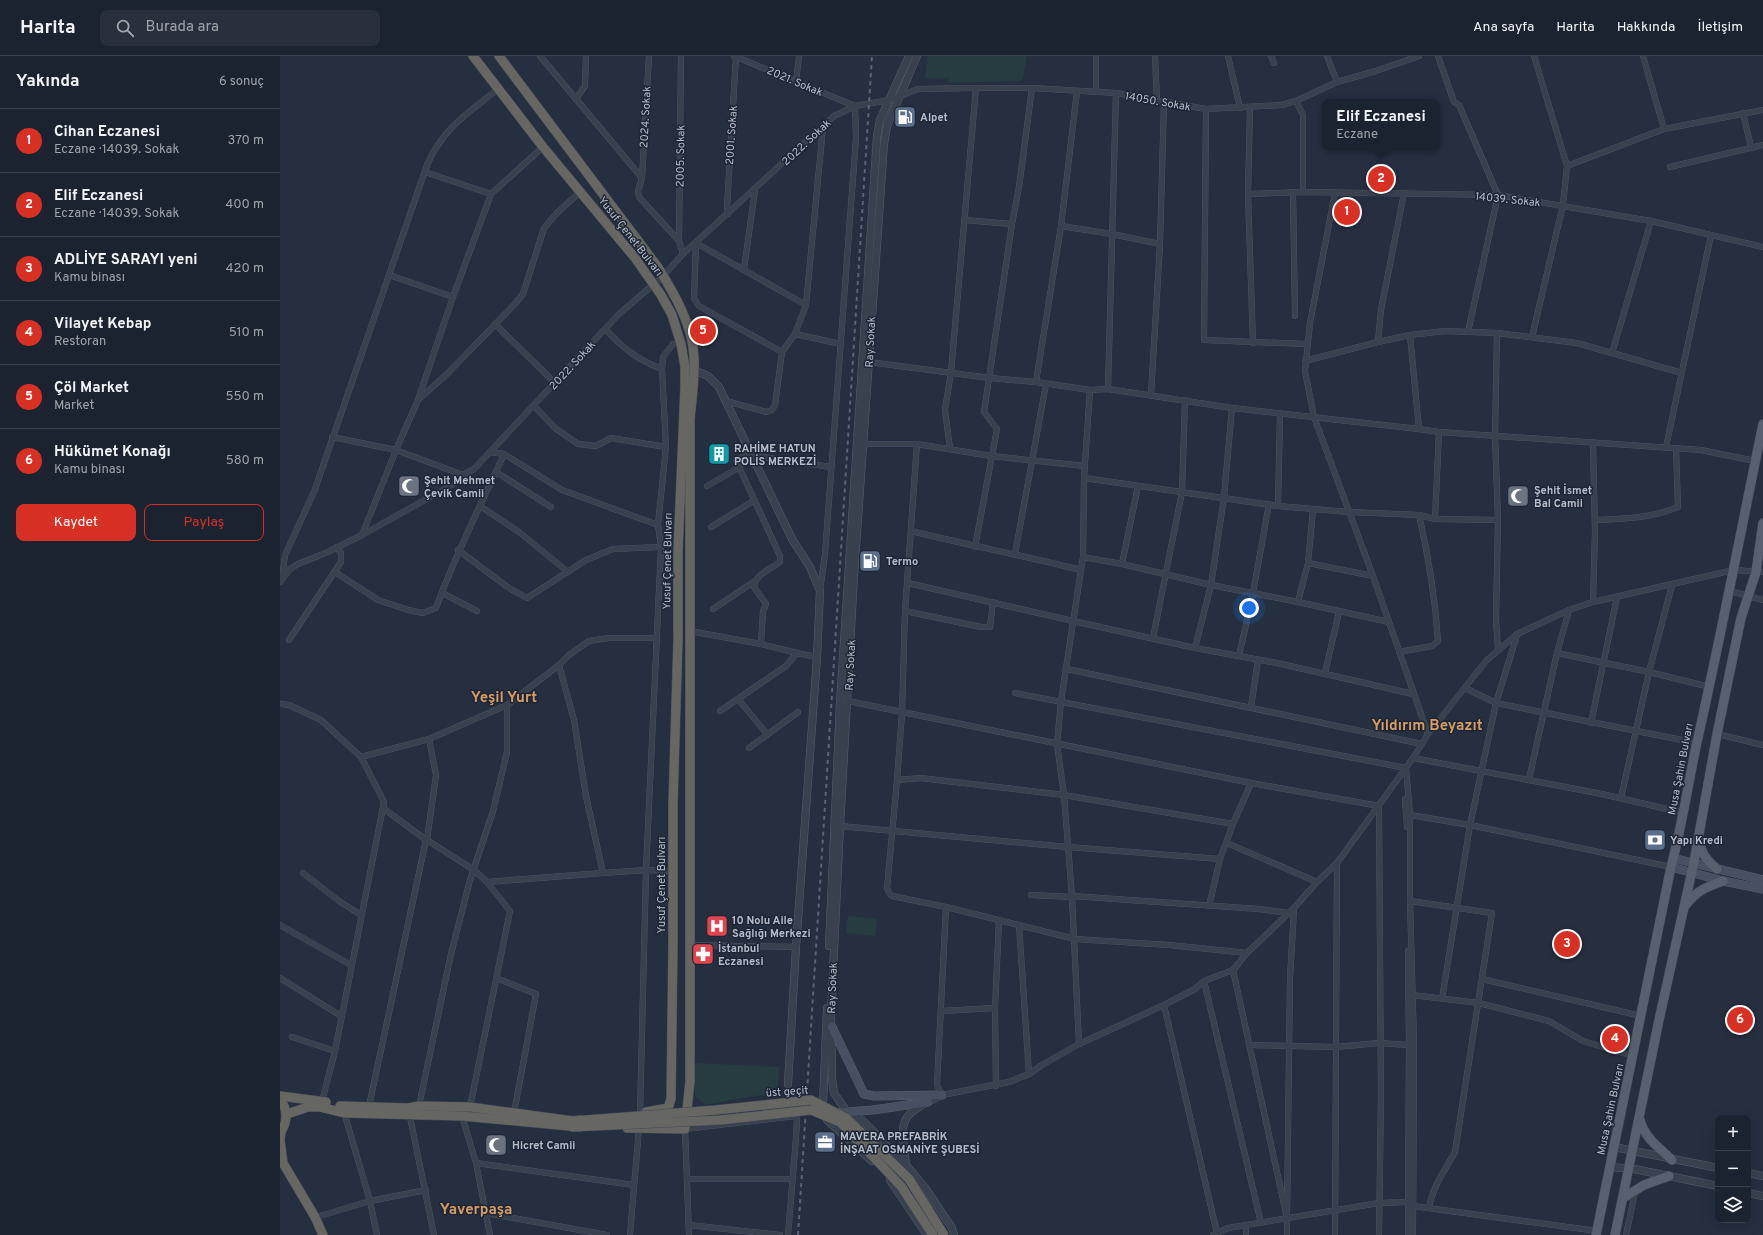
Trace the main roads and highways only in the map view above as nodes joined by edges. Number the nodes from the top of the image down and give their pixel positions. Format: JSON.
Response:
{"nodes":[{"id":1,"x":473,"y":56,"type":"edge"},
{"id":2,"x":499,"y":56,"type":"edge"},
{"id":3,"x":1763,"y":424,"type":"edge"},
{"id":4,"x":1763,"y":522,"type":"edge"},
{"id":5,"x":1759,"y":572,"type":"edge"},
{"id":6,"x":1717,"y":734,"type":"junction"},
{"id":7,"x":1694,"y":862,"type":"junction"},
{"id":8,"x":1672,"y":863,"type":"junction"},
{"id":9,"x":1717,"y":869,"type":"junction"},
{"id":10,"x":1691,"y":873,"type":"junction"},
{"id":11,"x":1763,"y":880,"type":"edge"},
{"id":12,"x":1723,"y":881,"type":"junction"},
{"id":13,"x":1763,"y":889,"type":"edge"},
{"id":14,"x":1682,"y":910,"type":"junction"},
{"id":15,"x":832,"y":1027,"type":"road end"},
{"id":16,"x":942,"y":1095,"type":"road end"},
{"id":17,"x":280,"y":1096,"type":"edge"},
{"id":18,"x":280,"y":1099,"type":"edge"},
{"id":19,"x":928,"y":1102,"type":"road end"},
{"id":20,"x":344,"y":1110,"type":"junction"},
{"id":21,"x":408,"y":1111,"type":"junction"},
{"id":22,"x":286,"y":1114,"type":"junction"},
{"id":23,"x":825,"y":1114,"type":"road end"},
{"id":24,"x":1639,"y":1118,"type":"junction"},
{"id":25,"x":572,"y":1124,"type":"junction"},
{"id":26,"x":280,"y":1132,"type":"edge"},
{"id":27,"x":1672,"y":1160,"type":"road end"},
{"id":28,"x":280,"y":1170,"type":"edge"},
{"id":29,"x":1669,"y":1176,"type":"road end"},
{"id":30,"x":1623,"y":1198,"type":"junction"},
{"id":31,"x":314,"y":1218,"type":"junction"},
{"id":32,"x":1596,"y":1233,"type":"edge"},
{"id":33,"x":321,"y":1235,"type":"edge"},
{"id":34,"x":933,"y":1235,"type":"edge"},
{"id":35,"x":944,"y":1235,"type":"edge"},
{"id":36,"x":1615,"y":1235,"type":"edge"}],
"edges":[{"from":1,"to":25,"type":"highway","name":"Yusuf Çenet Bulvarı"},
{"from":2,"to":25,"type":"highway","name":"Yusuf Çenet Bulvarı"},
{"from":3,"to":8,"type":"main road","name":"Musa Şahin Bulvarı"},
{"from":4,"to":5,"type":"main road"},
{"from":5,"to":6,"type":"main road"},
{"from":6,"to":7,"type":"main road"},
{"from":6,"to":9,"type":"main road"},
{"from":7,"to":8,"type":"main road"},
{"from":7,"to":9,"type":"main road"},
{"from":7,"to":10,"type":"main road"},
{"from":8,"to":10,"type":"main road"},
{"from":8,"to":32,"type":"main road","name":"Musa Şahin Bulvarı"},
{"from":9,"to":11,"type":"main road"},
{"from":10,"to":12,"type":"main road"},
{"from":10,"to":14,"type":"main road"},
{"from":12,"to":13,"type":"main road"},
{"from":12,"to":14,"type":"main road"},
{"from":14,"to":24,"type":"main road"},
{"from":15,"to":16,"type":"main road"},
{"from":17,"to":20,"type":"highway"},
{"from":18,"to":22,"type":"highway"},
{"from":19,"to":23,"type":"main road"},
{"from":20,"to":21,"type":"highway"},
{"from":20,"to":21,"type":"highway"},
{"from":20,"to":22,"type":"highway"},
{"from":21,"to":25,"type":"highway"},
{"from":21,"to":25,"type":"highway"},
{"from":22,"to":26,"type":"highway"},
{"from":24,"to":27,"type":"main road"},
{"from":24,"to":30,"type":"main road"},
{"from":25,"to":34,"type":"highway","bridge":true},
{"from":25,"to":35,"type":"highway","name":"üst geçit","bridge":true},
{"from":26,"to":31,"type":"highway"},
{"from":28,"to":31,"type":"highway"},
{"from":29,"to":30,"type":"main road"},
{"from":30,"to":36,"type":"main road"},
{"from":31,"to":33,"type":"highway"}]}
